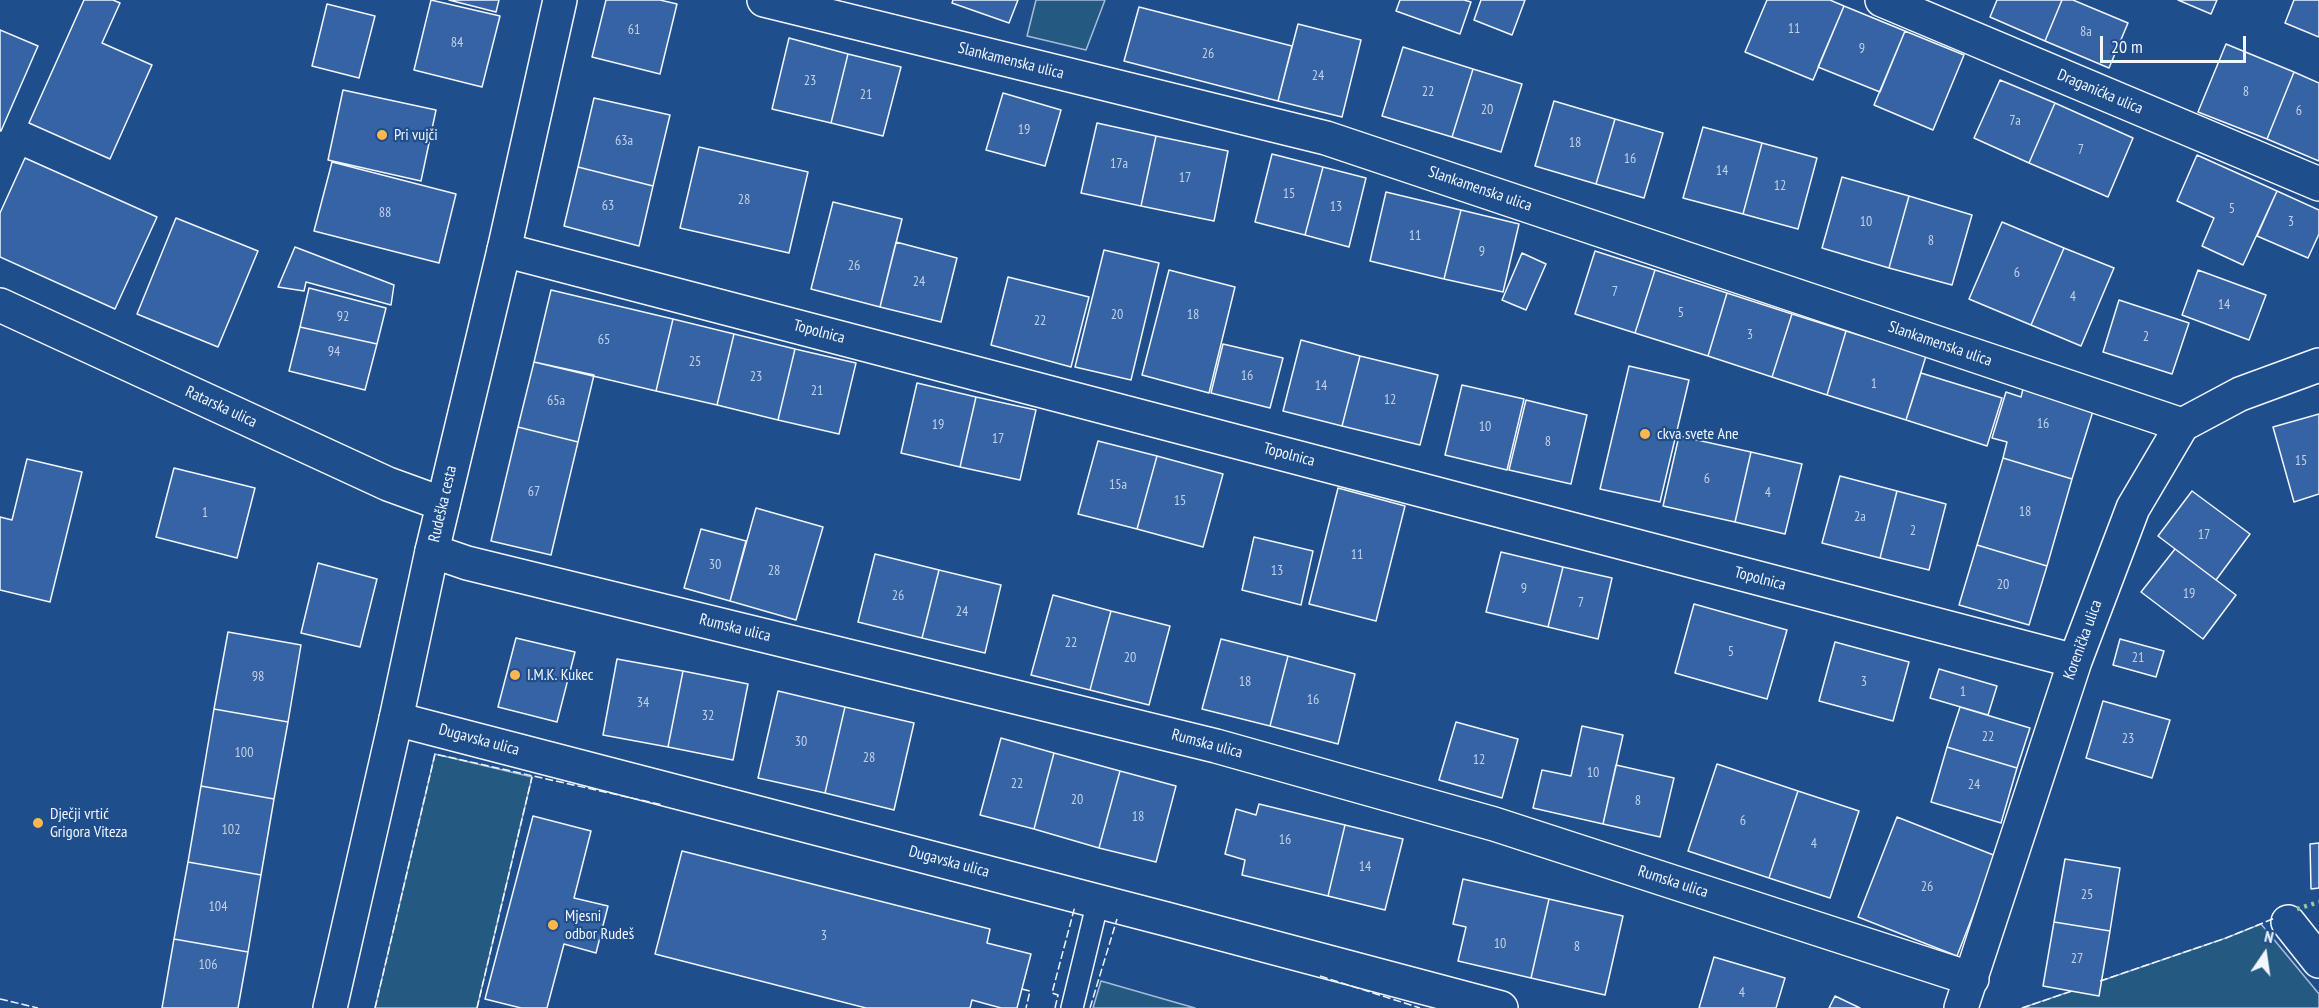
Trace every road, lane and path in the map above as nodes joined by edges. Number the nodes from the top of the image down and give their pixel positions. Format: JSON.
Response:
{"nodes":[{"id":1,"x":560,"y":0,"type":"edge"},
{"id":2,"x":764,"y":0,"type":"edge"},
{"id":3,"x":1882,"y":0,"type":"edge"},
{"id":4,"x":2319,"y":184,"type":"edge"},
{"id":5,"x":504,"y":250,"type":"junction"},
{"id":6,"x":0,"y":305,"type":"edge"},
{"id":7,"x":2319,"y":365,"type":"edge"},
{"id":8,"x":2182,"y":425,"type":"junction"},
{"id":9,"x":443,"y":504,"type":"junction"},
{"id":10,"x":432,"y":550,"type":"junction"},
{"id":11,"x":2074,"y":661,"type":"junction"},
{"id":12,"x":396,"y":719,"type":"junction"},
{"id":13,"x":1098,"y":901,"type":"junction"},
{"id":14,"x":2288,"y":922,"type":"dead end"},
{"id":15,"x":2319,"y":961,"type":"edge"},
{"id":16,"x":1966,"y":993,"type":"edge"},
{"id":17,"x":330,"y":1008,"type":"edge"},
{"id":18,"x":1072,"y":1008,"type":"edge"},
{"id":19,"x":1501,"y":1008,"type":"edge"}],
"edges":[{"from":1,"to":5,"type":"street","name":"Rudeška cesta"},
{"from":2,"to":8,"type":"street","name":"Slankamenska ulica"},
{"from":3,"to":4,"type":"street","name":"Draganićka ulica"},
{"from":5,"to":9,"type":"street","name":"Rudeška cesta"},
{"from":5,"to":11,"type":"street","name":"Topolnica"},
{"from":6,"to":9,"type":"street","name":"Ratarska ulica"},
{"from":7,"to":8,"type":"street"},
{"from":8,"to":11,"type":"street","name":"Korenička ulica"},
{"from":9,"to":10,"type":"street","name":"Rudeška cesta"},
{"from":10,"to":12,"type":"street","name":"Rudeška cesta"},
{"from":10,"to":16,"type":"street","name":"Rumska ulica"},
{"from":11,"to":16,"type":"street","name":"Korenička ulica"},
{"from":12,"to":13,"type":"street","name":"Dugavska ulica"},
{"from":12,"to":17,"type":"street","name":"Rudeška cesta"},
{"from":13,"to":18,"type":"lane"},
{"from":13,"to":19,"type":"street","name":"Dugavska ulica"},
{"from":14,"to":15,"type":"street"}]}
